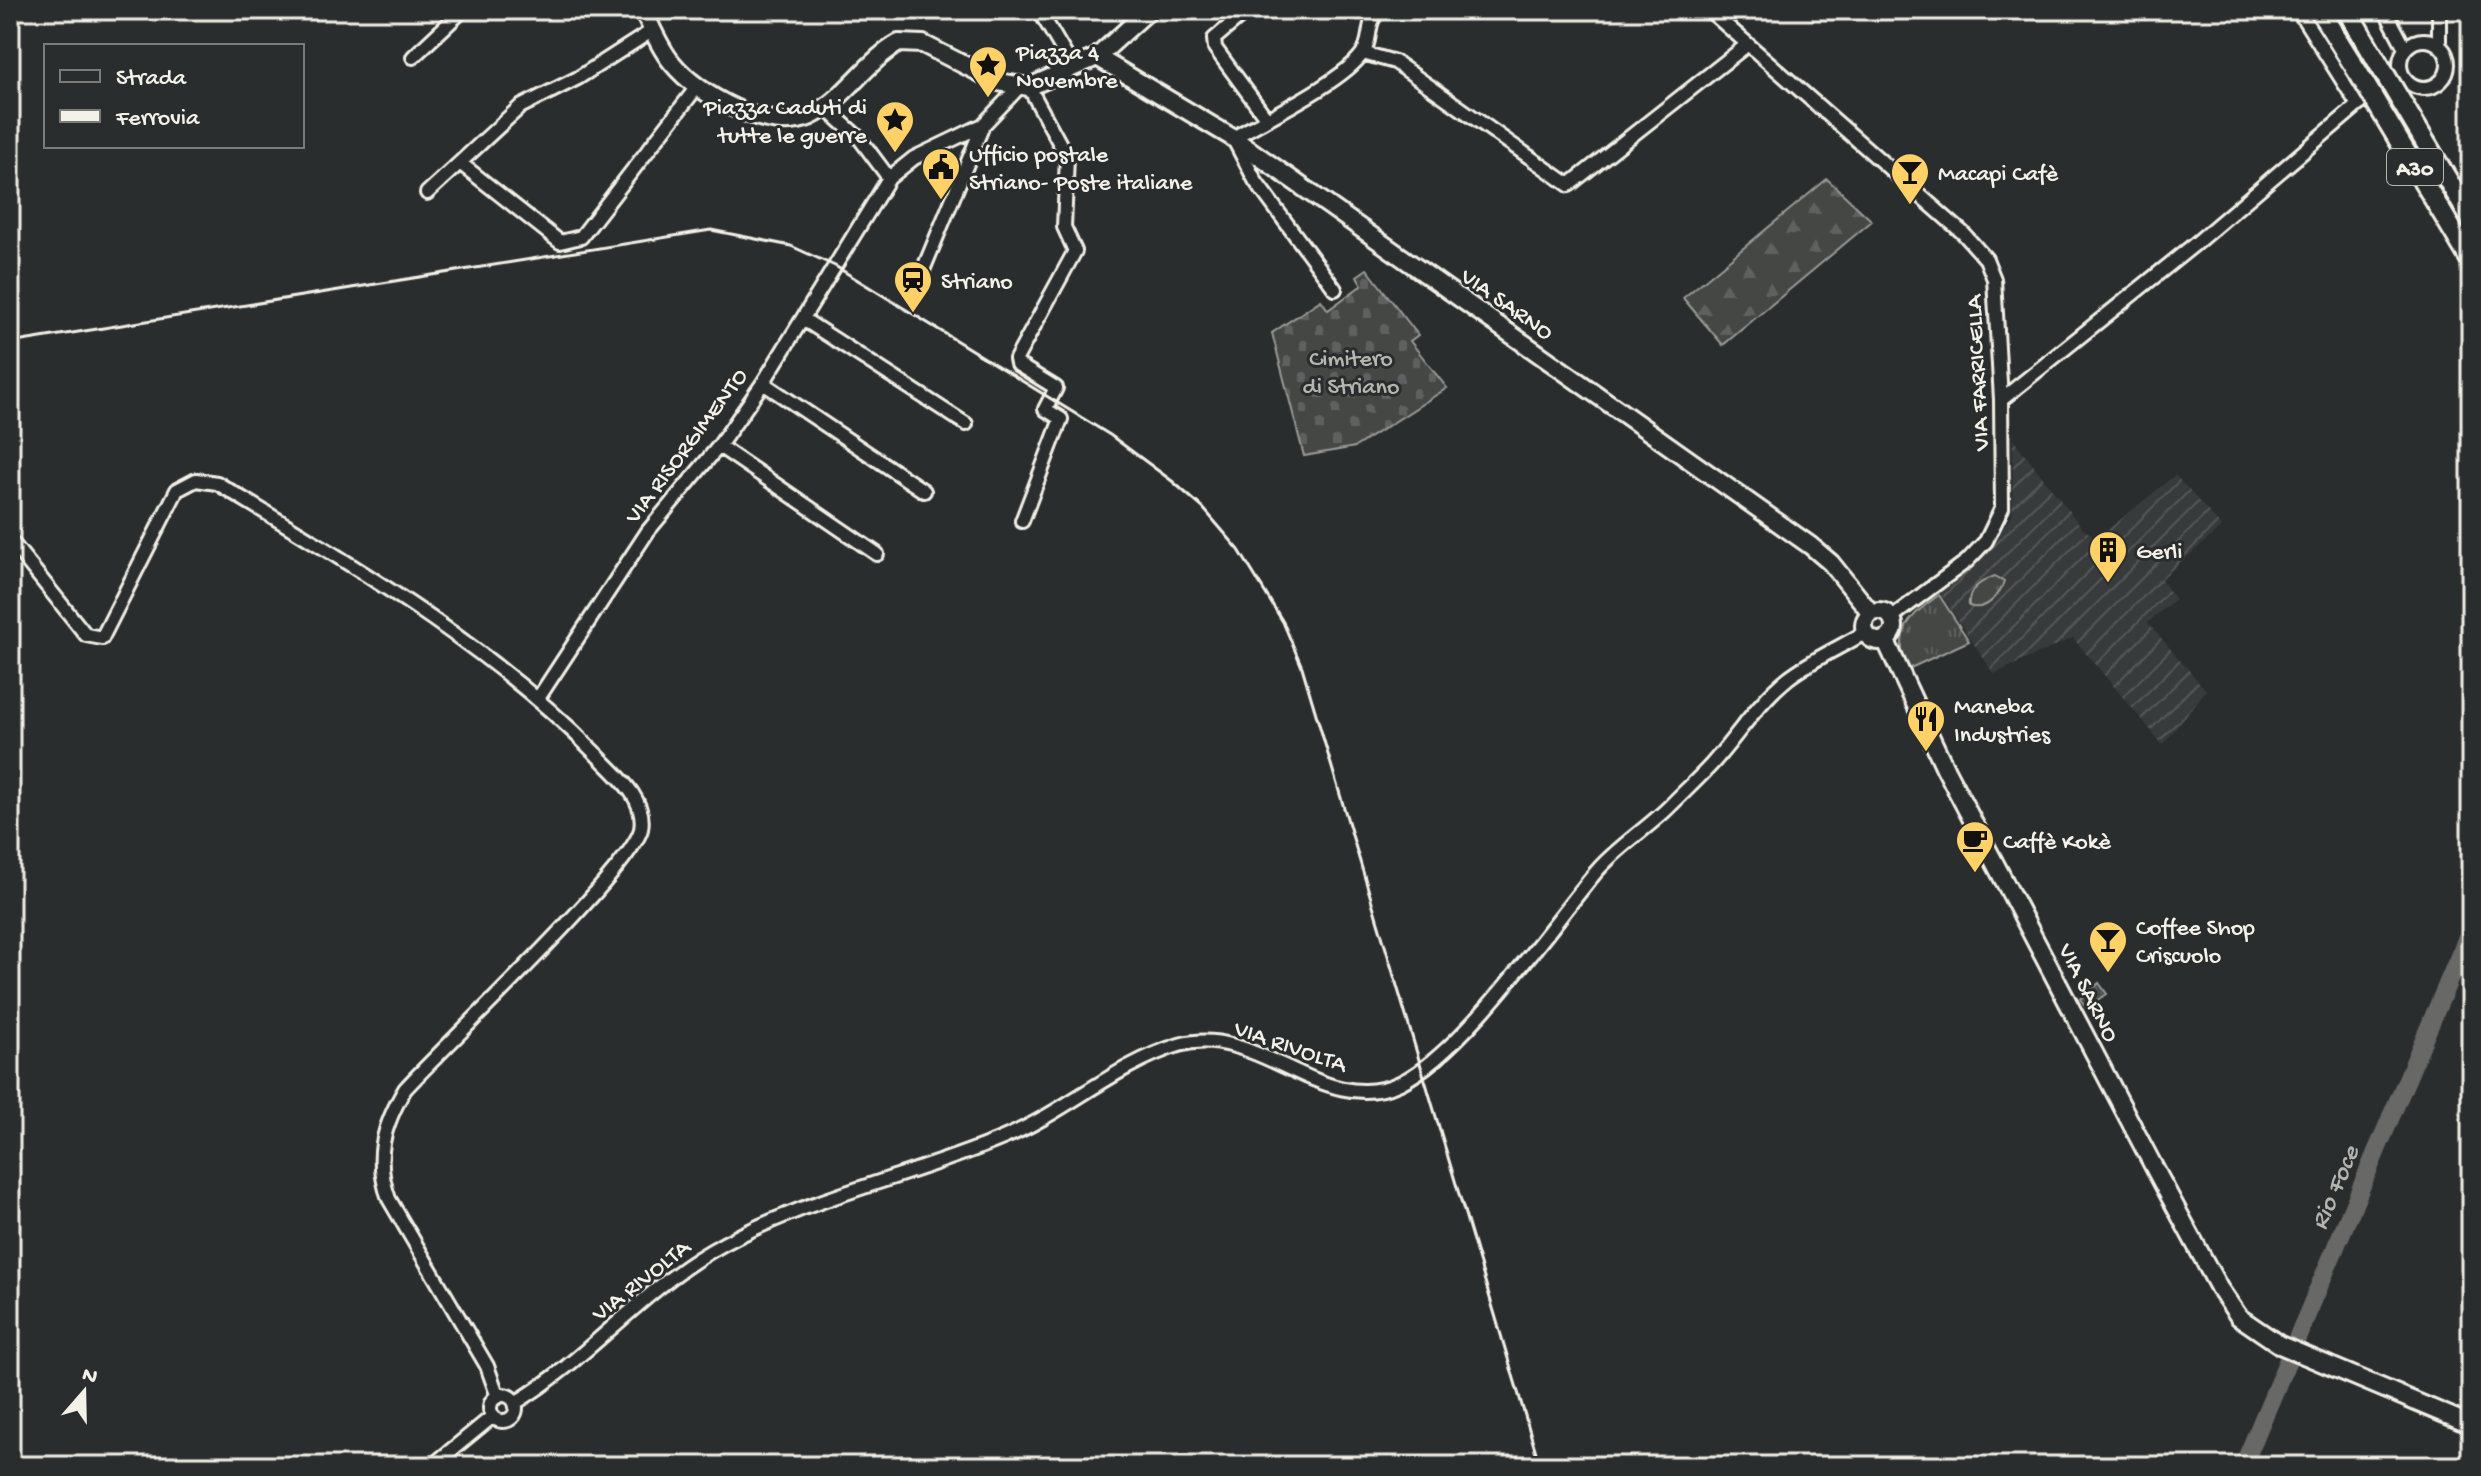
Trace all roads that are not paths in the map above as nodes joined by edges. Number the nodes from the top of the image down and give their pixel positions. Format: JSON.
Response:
{"nodes":[{"id":1,"x":463,"y":10,"type":"edge"},
{"id":2,"x":643,"y":10,"type":"edge"},
{"id":3,"x":1039,"y":10,"type":"edge"},
{"id":4,"x":1149,"y":10,"type":"edge"},
{"id":5,"x":1248,"y":10,"type":"edge"},
{"id":6,"x":1380,"y":10,"type":"edge"},
{"id":7,"x":1709,"y":10,"type":"edge"},
{"id":8,"x":2298,"y":10,"type":"edge"},
{"id":9,"x":2319,"y":10,"type":"edge"},
{"id":10,"x":2347,"y":10,"type":"edge"},
{"id":11,"x":2385,"y":10,"type":"edge"},
{"id":12,"x":2439,"y":10,"type":"edge"},
{"id":13,"x":653,"y":30,"type":"junction"},
{"id":14,"x":1748,"y":44,"type":"junction"},
{"id":15,"x":2439,"y":44,"type":"junction"},
{"id":16,"x":2405,"y":48,"type":"junction"},
{"id":17,"x":1363,"y":53,"type":"junction"},
{"id":18,"x":413,"y":57,"type":"dead end"},
{"id":19,"x":1097,"y":57,"type":"junction"},
{"id":20,"x":1073,"y":68,"type":"junction"},
{"id":21,"x":2403,"y":76,"type":"junction"},
{"id":22,"x":1025,"y":86,"type":"junction"},
{"id":23,"x":697,"y":87,"type":"junction"},
{"id":24,"x":2358,"y":105,"type":"junction"},
{"id":25,"x":825,"y":107,"type":"junction"},
{"id":26,"x":1267,"y":119,"type":"junction"},
{"id":27,"x":983,"y":125,"type":"junction"},
{"id":28,"x":1233,"y":138,"type":"junction"},
{"id":29,"x":460,"y":163,"type":"junction"},
{"id":30,"x":889,"y":178,"type":"junction"},
{"id":31,"x":427,"y":193,"type":"dead end"},
{"id":32,"x":2471,"y":219,"type":"edge"},
{"id":33,"x":2471,"y":261,"type":"edge"},
{"id":34,"x":921,"y":275,"type":"dead end"},
{"id":35,"x":1335,"y":289,"type":"dead end"},
{"id":36,"x":803,"y":319,"type":"junction"},
{"id":37,"x":763,"y":383,"type":"junction"},
{"id":38,"x":2001,"y":400,"type":"junction"},
{"id":39,"x":966,"y":424,"type":"dead end"},
{"id":40,"x":719,"y":446,"type":"junction"},
{"id":41,"x":924,"y":491,"type":"dead end"},
{"id":42,"x":1022,"y":521,"type":"dead end"},
{"id":43,"x":10,"y":540,"type":"edge"},
{"id":44,"x":877,"y":554,"type":"dead end"},
{"id":45,"x":1871,"y":613,"type":"junction"},
{"id":46,"x":1892,"y":617,"type":"junction"},
{"id":47,"x":1866,"y":632,"type":"junction"},
{"id":48,"x":1885,"y":639,"type":"junction"},
{"id":49,"x":539,"y":697,"type":"junction"},
{"id":50,"x":498,"y":1397,"type":"junction"},
{"id":51,"x":515,"y":1403,"type":"junction"},
{"id":52,"x":493,"y":1416,"type":"junction"},
{"id":53,"x":2471,"y":1425,"type":"edge"},
{"id":54,"x":432,"y":1466,"type":"edge"}],
"edges":[{"from":1,"to":18,"type":"street"},
{"from":2,"to":13,"type":"main road"},
{"from":3,"to":20,"type":"street"},
{"from":4,"to":19,"type":"main road","name":"VIA RISORGIMENTO"},
{"from":5,"to":26,"type":"street"},
{"from":6,"to":17,"type":"street"},
{"from":7,"to":14,"type":"street","name":"VIA FARRICELLA"},
{"from":8,"to":24,"type":"street"},
{"from":9,"to":33,"type":"highway","number":"A30","bridge":true},
{"from":10,"to":32,"type":"highway","number":"A30","bridge":true},
{"from":11,"to":16,"type":"street"},
{"from":12,"to":15,"type":"street"},
{"from":13,"to":23,"type":"main road"},
{"from":13,"to":29,"type":"street"},
{"from":14,"to":17,"type":"street"},
{"from":14,"to":38,"type":"street","name":"VIA FARRICELLA"},
{"from":15,"to":16,"type":"street"},
{"from":15,"to":21,"type":"street"},
{"from":16,"to":21,"type":"street"},
{"from":17,"to":26,"type":"street"},
{"from":19,"to":20,"type":"main road","name":"VIA RISORGIMENTO"},
{"from":19,"to":28,"type":"main road","name":"VIA SARNO"},
{"from":20,"to":22,"type":"main road","name":"VIA RISORGIMENTO"},
{"from":21,"to":24,"type":"street"},
{"from":22,"to":25,"type":"main road"},
{"from":22,"to":27,"type":"street","name":"VIA RISORGIMENTO"},
{"from":22,"to":42,"type":"street"},
{"from":23,"to":25,"type":"main road"},
{"from":23,"to":29,"type":"street"},
{"from":24,"to":38,"type":"street"},
{"from":25,"to":30,"type":"street"},
{"from":26,"to":28,"type":"street"},
{"from":27,"to":30,"type":"street","name":"VIA RISORGIMENTO"},
{"from":27,"to":34,"type":"street"},
{"from":28,"to":35,"type":"street"},
{"from":28,"to":45,"type":"main road","name":"VIA SARNO"},
{"from":29,"to":31,"type":"street"},
{"from":30,"to":36,"type":"street","name":"VIA RISORGIMENTO"},
{"from":36,"to":37,"type":"street","name":"VIA RISORGIMENTO"},
{"from":36,"to":39,"type":"street"},
{"from":37,"to":40,"type":"street","name":"VIA RISORGIMENTO"},
{"from":37,"to":41,"type":"street"},
{"from":38,"to":46,"type":"street","name":"VIA FARRICELLA"},
{"from":40,"to":44,"type":"street"},
{"from":40,"to":49,"type":"street","name":"VIA RISORGIMENTO"},
{"from":43,"to":49,"type":"street"},
{"from":45,"to":46,"type":"main road"},
{"from":45,"to":47,"type":"main road"},
{"from":46,"to":48,"type":"main road"},
{"from":47,"to":48,"type":"main road"},
{"from":47,"to":51,"type":"street","name":"VIA RIVOLTA"},
{"from":48,"to":53,"type":"main road","name":"VIA SARNO"},
{"from":49,"to":50,"type":"street"},
{"from":50,"to":51,"type":"street"},
{"from":50,"to":52,"type":"street"},
{"from":51,"to":52,"type":"street"},
{"from":52,"to":54,"type":"street"}]}
